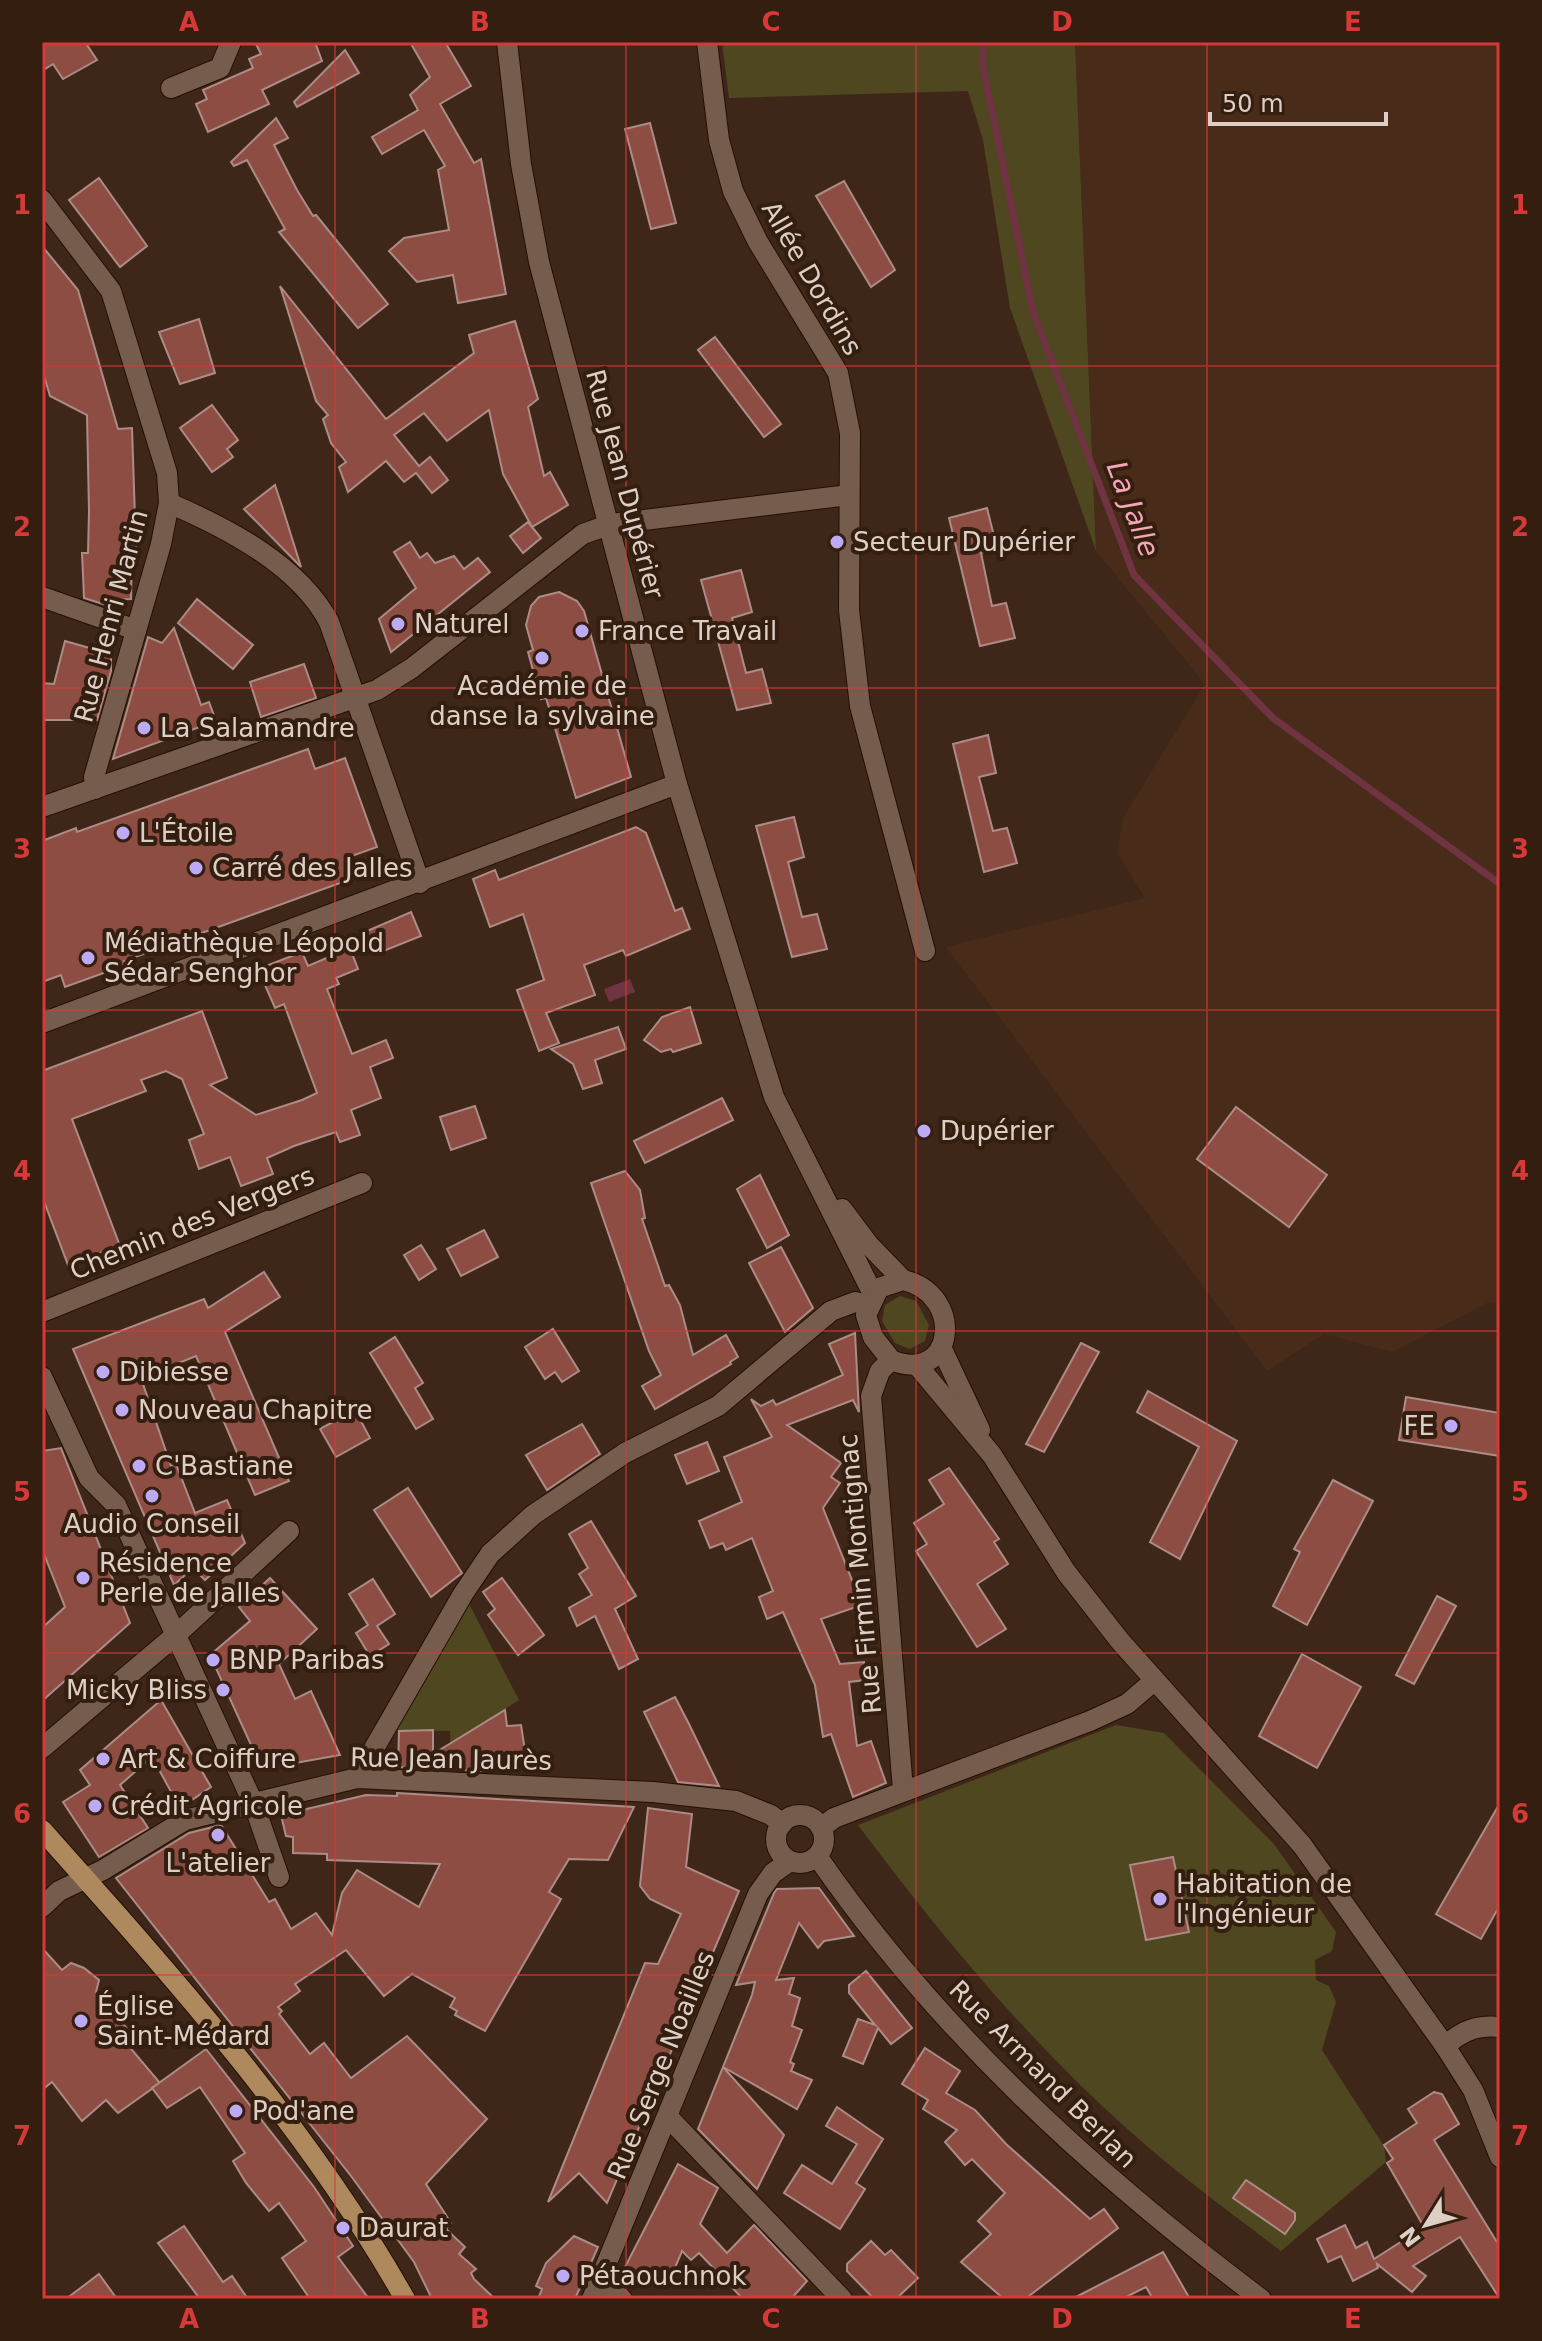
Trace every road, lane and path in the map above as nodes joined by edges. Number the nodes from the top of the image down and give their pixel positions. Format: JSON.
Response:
{"nodes":[{"id":1,"x":231,"y":42,"type":"edge"},
{"id":2,"x":507,"y":42,"type":"edge"},
{"id":3,"x":707,"y":42,"type":"edge"},
{"id":4,"x":171,"y":88,"type":"dead end"},
{"id":5,"x":42,"y":200,"type":"edge"},
{"id":6,"x":849,"y":495,"type":"junction"},
{"id":7,"x":169,"y":503,"type":"junction"},
{"id":8,"x":611,"y":524,"type":"junction"},
{"id":9,"x":42,"y":597,"type":"edge"},
{"id":10,"x":136,"y":630,"type":"junction"},
{"id":11,"x":353,"y":696,"type":"junction"},
{"id":12,"x":677,"y":784,"type":"junction"},
{"id":13,"x":95,"y":789,"type":"junction"},
{"id":14,"x":42,"y":807,"type":"edge"},
{"id":15,"x":420,"y":883,"type":"junction"},
{"id":16,"x":925,"y":951,"type":"dead end"},
{"id":17,"x":42,"y":1023,"type":"edge"},
{"id":18,"x":804,"y":1158,"type":"junction"},
{"id":19,"x":362,"y":1183,"type":"dead end"},
{"id":20,"x":903,"y":1280,"type":"junction"},
{"id":21,"x":871,"y":1299,"type":"junction"},
{"id":22,"x":42,"y":1312,"type":"edge"},
{"id":23,"x":941,"y":1347,"type":"junction"},
{"id":24,"x":891,"y":1360,"type":"junction"},
{"id":25,"x":917,"y":1365,"type":"junction"},
{"id":26,"x":42,"y":1377,"type":"edge"},
{"id":27,"x":992,"y":1455,"type":"junction"},
{"id":28,"x":289,"y":1531,"type":"dead end"},
{"id":29,"x":177,"y":1634,"type":"junction"},
{"id":30,"x":1154,"y":1681,"type":"junction"},
{"id":31,"x":42,"y":1748,"type":"edge"},
{"id":32,"x":357,"y":1778,"type":"junction"},
{"id":33,"x":903,"y":1790,"type":"junction"},
{"id":34,"x":254,"y":1805,"type":"junction"},
{"id":35,"x":782,"y":1824,"type":"junction"},
{"id":36,"x":821,"y":1828,"type":"junction"},
{"id":37,"x":42,"y":1830,"type":"edge"},
{"id":38,"x":817,"y":1856,"type":"junction"},
{"id":39,"x":790,"y":1861,"type":"junction"},
{"id":40,"x":279,"y":1877,"type":"dead end"},
{"id":41,"x":85,"y":1878,"type":"junction"},
{"id":42,"x":42,"y":1907,"type":"edge"},
{"id":43,"x":1500,"y":2027,"type":"edge"},
{"id":44,"x":1445,"y":2046,"type":"junction"},
{"id":45,"x":668,"y":2117,"type":"junction"},
{"id":46,"x":1500,"y":2157,"type":"edge"},
{"id":47,"x":601,"y":2279,"type":"junction"},
{"id":48,"x":405,"y":2299,"type":"edge"},
{"id":49,"x":592,"y":2299,"type":"edge"},
{"id":50,"x":622,"y":2299,"type":"edge"},
{"id":51,"x":842,"y":2299,"type":"edge"},
{"id":52,"x":1261,"y":2299,"type":"edge"}],
"edges":[{"from":1,"to":4,"type":"street"},
{"from":2,"to":8,"type":"street","name":"Rue Jean Dupérier"},
{"from":3,"to":6,"type":"street","name":"Allée Dordins"},
{"from":5,"to":7,"type":"street","name":"Rue Henri Martin"},
{"from":6,"to":8,"type":"street"},
{"from":6,"to":16,"type":"street","name":"Allée Dordins"},
{"from":7,"to":10,"type":"street","name":"Rue Henri Martin"},
{"from":7,"to":11,"type":"street"},
{"from":8,"to":11,"type":"street"},
{"from":8,"to":12,"type":"street","name":"Rue Jean Dupérier"},
{"from":9,"to":10,"type":"street"},
{"from":10,"to":13,"type":"street","name":"Rue Henri Martin"},
{"from":11,"to":13,"type":"street"},
{"from":11,"to":15,"type":"street"},
{"from":12,"to":15,"type":"street"},
{"from":12,"to":18,"type":"street","name":"Rue Jean Dupérier"},
{"from":13,"to":14,"type":"street"},
{"from":15,"to":17,"type":"street"},
{"from":18,"to":20,"type":"street","name":"Rue Jean Dupérier"},
{"from":18,"to":21,"type":"street","name":"Rue Jean Dupérier"},
{"from":19,"to":22,"type":"street","name":"Chemin des Vergers"},
{"from":20,"to":21,"type":"street"},
{"from":20,"to":23,"type":"street"},
{"from":21,"to":24,"type":"street"},
{"from":21,"to":32,"type":"street"},
{"from":23,"to":25,"type":"street"},
{"from":23,"to":27,"type":"street"},
{"from":24,"to":25,"type":"street"},
{"from":24,"to":33,"type":"street","name":"Rue Firmin Montignac"},
{"from":25,"to":27,"type":"street"},
{"from":26,"to":29,"type":"street"},
{"from":27,"to":30,"type":"street"},
{"from":28,"to":29,"type":"street"},
{"from":29,"to":31,"type":"street"},
{"from":29,"to":34,"type":"street"},
{"from":30,"to":33,"type":"street"},
{"from":30,"to":44,"type":"street"},
{"from":32,"to":34,"type":"street","name":"Rue Jean Jaurès"},
{"from":32,"to":35,"type":"street","name":"Rue Jean Jaurès"},
{"from":33,"to":36,"type":"street"},
{"from":34,"to":40,"type":"street"},
{"from":34,"to":41,"type":"street","name":"Rue Jean Jaurès"},
{"from":35,"to":36,"type":"street"},
{"from":35,"to":39,"type":"street"},
{"from":36,"to":38,"type":"street"},
{"from":37,"to":41,"type":"main road"},
{"from":38,"to":39,"type":"street"},
{"from":38,"to":52,"type":"street","name":"Rue Armand Berlan"},
{"from":39,"to":45,"type":"street","name":"Rue Serge Noailles"},
{"from":41,"to":42,"type":"street","name":"Rue Jean Jaurès"},
{"from":41,"to":48,"type":"main road"},
{"from":43,"to":44,"type":"street"},
{"from":44,"to":46,"type":"street"},
{"from":45,"to":47,"type":"street","name":"Rue Serge Noailles"},
{"from":45,"to":51,"type":"street"},
{"from":47,"to":49,"type":"street","name":"Rue Serge Noailles"},
{"from":47,"to":50,"type":"street"}]}
